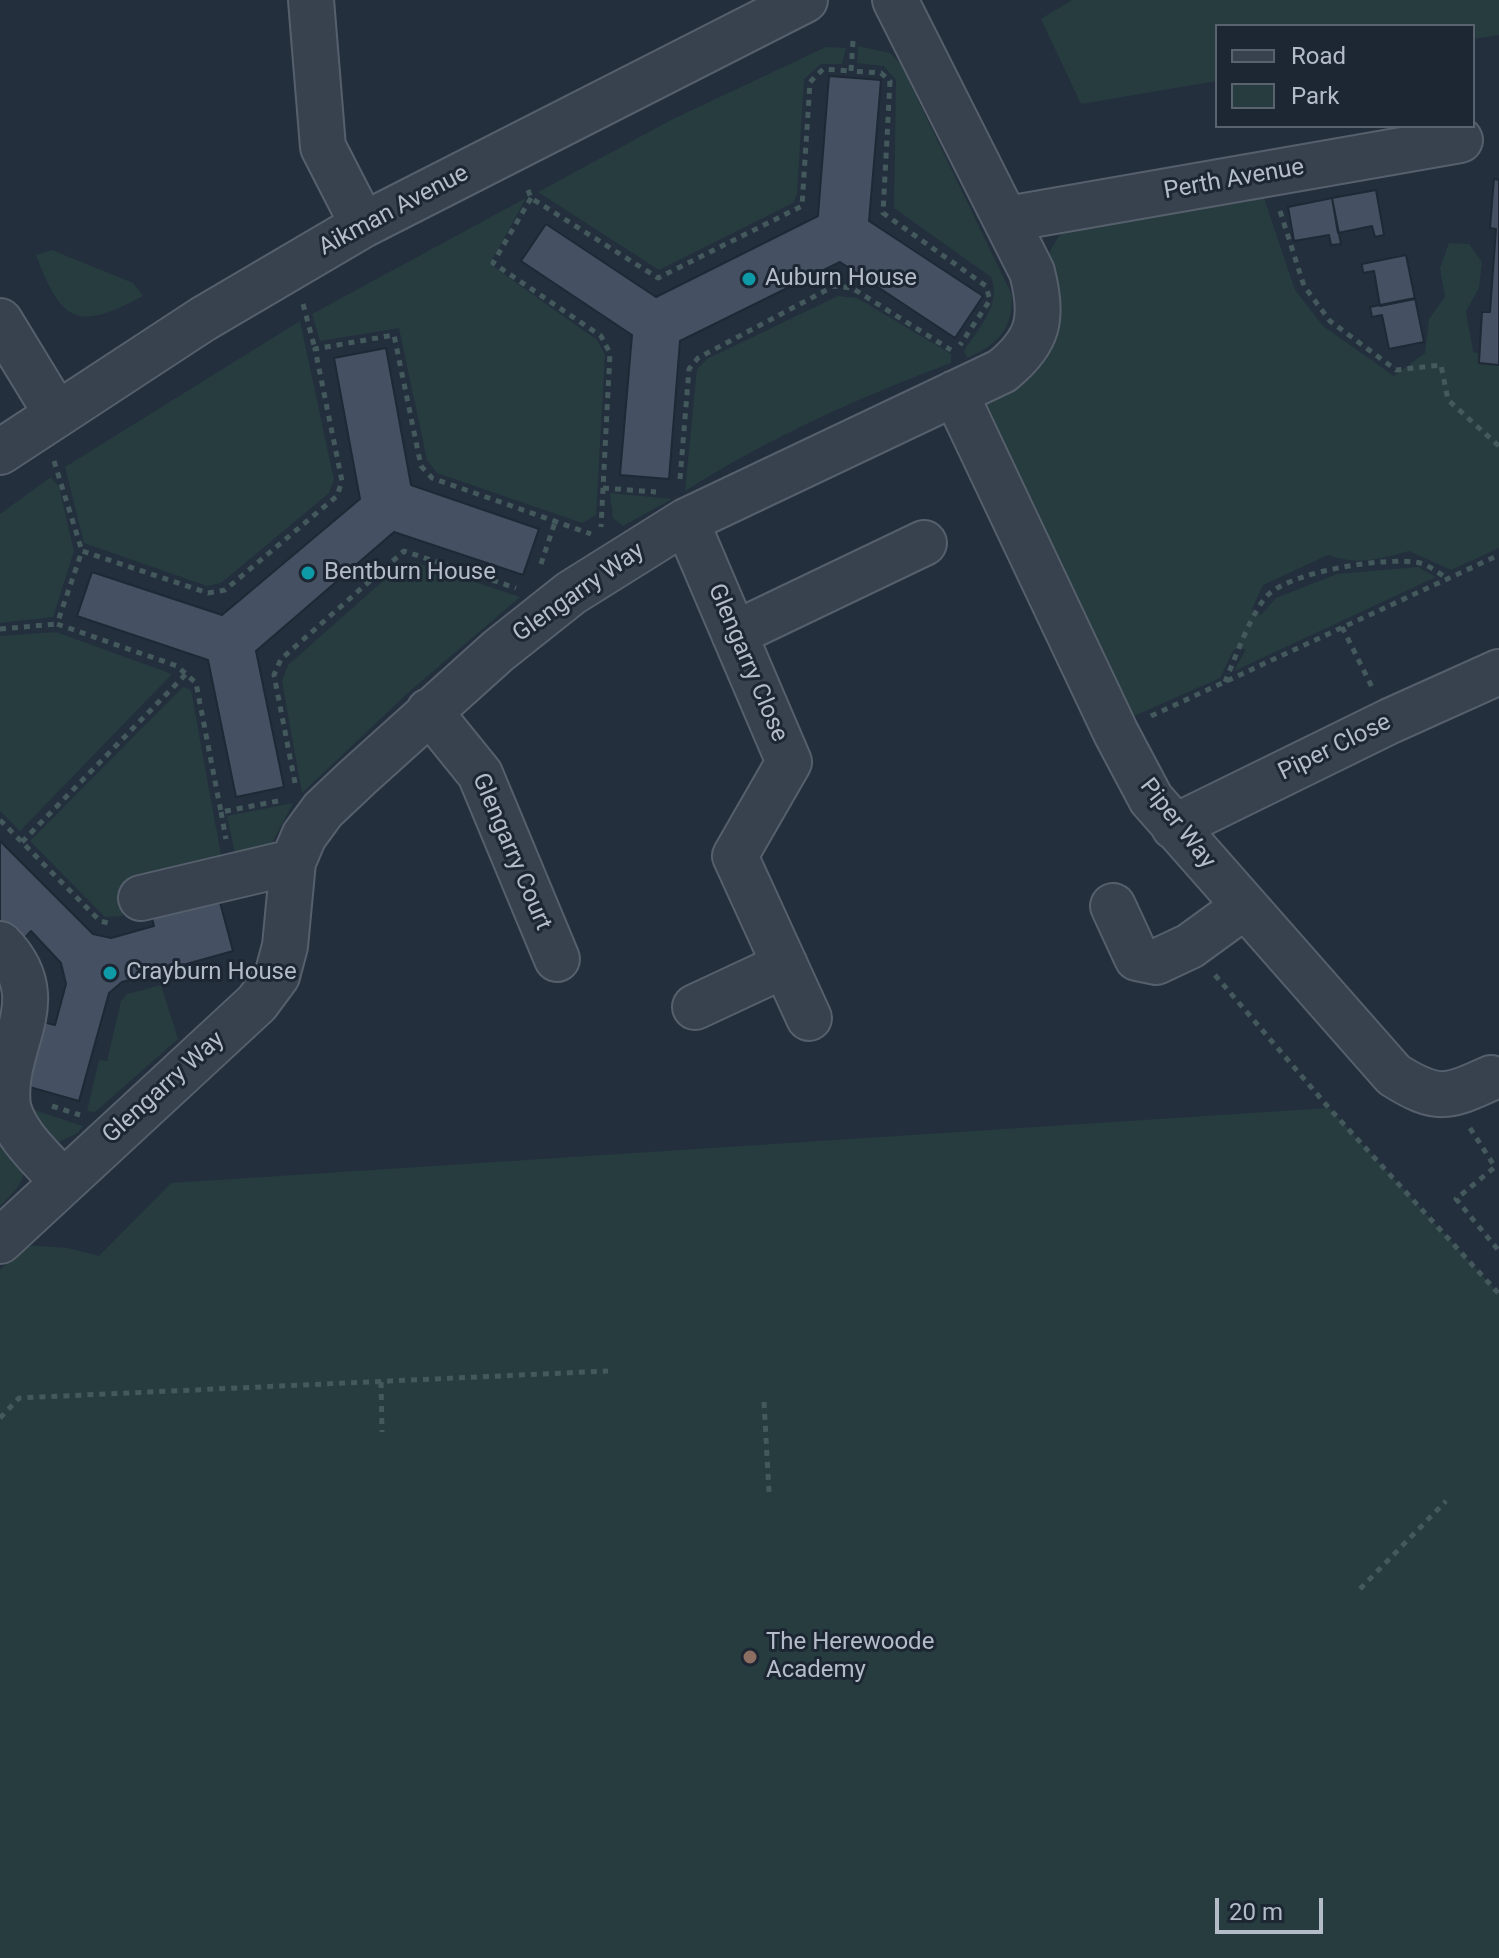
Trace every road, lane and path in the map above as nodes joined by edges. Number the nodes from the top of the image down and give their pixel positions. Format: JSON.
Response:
{"nodes":[{"id":1,"x":311,"y":0,"type":"edge"},
{"id":2,"x":805,"y":0,"type":"edge"},
{"id":3,"x":895,"y":0,"type":"edge"},
{"id":4,"x":853,"y":41,"type":"dead end"},
{"id":5,"x":851,"y":71,"type":"junction"},
{"id":6,"x":1460,"y":140,"type":"dead end"},
{"id":7,"x":1269,"y":174,"type":"junction"},
{"id":8,"x":528,"y":190,"type":"dead end"},
{"id":9,"x":531,"y":198,"type":"junction"},
{"id":10,"x":1008,"y":219,"type":"junction"},
{"id":11,"x":363,"y":225,"type":"junction"},
{"id":12,"x":0,"y":321,"type":"edge"},
{"id":13,"x":956,"y":369,"type":"junction"},
{"id":14,"x":46,"y":420,"type":"junction"},
{"id":15,"x":1499,"y":446,"type":"edge"},
{"id":16,"x":0,"y":452,"type":"edge"},
{"id":17,"x":603,"y":488,"type":"junction"},
{"id":18,"x":676,"y":503,"type":"junction"},
{"id":19,"x":555,"y":522,"type":"junction"},
{"id":20,"x":924,"y":543,"type":"dead end"},
{"id":21,"x":82,"y":551,"type":"junction"},
{"id":22,"x":1499,"y":555,"type":"edge"},
{"id":23,"x":536,"y":579,"type":"dead end"},
{"id":24,"x":1447,"y":579,"type":"junction"},
{"id":25,"x":517,"y":588,"type":"dead end"},
{"id":26,"x":57,"y":624,"type":"junction"},
{"id":27,"x":1342,"y":627,"type":"junction"},
{"id":28,"x":0,"y":629,"type":"edge"},
{"id":29,"x":734,"y":634,"type":"junction"},
{"id":30,"x":1499,"y":672,"type":"edge"},
{"id":31,"x":186,"y":674,"type":"junction"},
{"id":32,"x":1225,"y":682,"type":"junction"},
{"id":33,"x":429,"y":711,"type":"junction"},
{"id":34,"x":1390,"y":721,"type":"junction"},
{"id":35,"x":1116,"y":733,"type":"junction"},
{"id":36,"x":298,"y":798,"type":"dead end"},
{"id":37,"x":282,"y":801,"type":"dead end"},
{"id":38,"x":0,"y":820,"type":"edge"},
{"id":39,"x":1174,"y":827,"type":"junction"},
{"id":40,"x":22,"y":842,"type":"junction"},
{"id":41,"x":293,"y":862,"type":"junction"},
{"id":42,"x":141,"y":898,"type":"joint"},
{"id":43,"x":1113,"y":906,"type":"dead end"},
{"id":44,"x":1245,"y":906,"type":"junction"},
{"id":45,"x":0,"y":944,"type":"edge"},
{"id":46,"x":1190,"y":946,"type":"junction"},
{"id":47,"x":557,"y":959,"type":"dead end"},
{"id":48,"x":785,"y":965,"type":"junction"},
{"id":49,"x":695,"y":1007,"type":"dead end"},
{"id":50,"x":809,"y":1018,"type":"dead end"},
{"id":51,"x":1473,"y":1086,"type":"joint"},
{"id":52,"x":62,"y":1181,"type":"junction"},
{"id":53,"x":0,"y":1241,"type":"edge"},
{"id":54,"x":1499,"y":1251,"type":"edge"},
{"id":55,"x":1499,"y":1294,"type":"edge"},
{"id":56,"x":608,"y":1371,"type":"dead end"},
{"id":57,"x":381,"y":1382,"type":"junction"},
{"id":58,"x":764,"y":1402,"type":"dead end"},
{"id":59,"x":0,"y":1418,"type":"edge"},
{"id":60,"x":382,"y":1432,"type":"dead end"},
{"id":61,"x":769,"y":1492,"type":"dead end"},
{"id":62,"x":1446,"y":1501,"type":"dead end"},
{"id":63,"x":1360,"y":1589,"type":"dead end"}],
"edges":[{"from":1,"to":11,"type":"street"},
{"from":2,"to":11,"type":"street","name":"Aikman Avenue"},
{"from":3,"to":10,"type":"street","name":"Glengarry Way"},
{"from":4,"to":5,"type":"path"},
{"from":5,"to":9,"type":"path"},
{"from":5,"to":13,"type":"path"},
{"from":6,"to":7,"type":"street","name":"Perth Avenue"},
{"from":7,"to":10,"type":"street","name":"Perth Avenue"},
{"from":7,"to":15,"type":"path"},
{"from":8,"to":9,"type":"path"},
{"from":9,"to":17,"type":"path"},
{"from":10,"to":13,"type":"street","name":"Glengarry Way"},
{"from":11,"to":14,"type":"street","name":"Aikman Avenue"},
{"from":12,"to":14,"type":"street"},
{"from":13,"to":18,"type":"street","name":"Glengarry Way"},
{"from":13,"to":18,"type":"path"},
{"from":13,"to":35,"type":"street","name":"Piper Way"},
{"from":14,"to":16,"type":"street","name":"Aikman Avenue"},
{"from":14,"to":21,"type":"path"},
{"from":17,"to":18,"type":"path"},
{"from":17,"to":19,"type":"path"},
{"from":18,"to":29,"type":"street","name":"Glengarry Close"},
{"from":18,"to":33,"type":"street","name":"Glengarry Way"},
{"from":19,"to":21,"type":"path"},
{"from":19,"to":23,"type":"path"},
{"from":20,"to":29,"type":"street"},
{"from":21,"to":26,"type":"path"},
{"from":22,"to":24,"type":"path"},
{"from":24,"to":27,"type":"path"},
{"from":24,"to":32,"type":"path"},
{"from":25,"to":36,"type":"path"},
{"from":26,"to":28,"type":"path"},
{"from":26,"to":31,"type":"path"},
{"from":27,"to":32,"type":"path"},
{"from":27,"to":34,"type":"path"},
{"from":29,"to":48,"type":"street","name":"Glengarry Close"},
{"from":30,"to":34,"type":"street","name":"Piper Close"},
{"from":31,"to":37,"type":"path"},
{"from":31,"to":40,"type":"path"},
{"from":32,"to":35,"type":"path"},
{"from":33,"to":41,"type":"street","name":"Glengarry Way"},
{"from":33,"to":47,"type":"street","name":"Glengarry Court"},
{"from":34,"to":39,"type":"street","name":"Piper Close"},
{"from":35,"to":39,"type":"street","name":"Piper Way"},
{"from":38,"to":40,"type":"path"},
{"from":39,"to":44,"type":"street","name":"Piper Way"},
{"from":40,"to":42,"type":"path"},
{"from":41,"to":42,"type":"street"},
{"from":41,"to":52,"type":"street","name":"Glengarry Way"},
{"from":43,"to":46,"type":"street"},
{"from":44,"to":46,"type":"street"},
{"from":44,"to":51,"type":"street","name":"Piper Way"},
{"from":45,"to":52,"type":"street"},
{"from":46,"to":55,"type":"path"},
{"from":48,"to":49,"type":"street"},
{"from":48,"to":50,"type":"street","name":"Glengarry Close"},
{"from":51,"to":54,"type":"path"},
{"from":52,"to":53,"type":"street","name":"Glengarry Way"},
{"from":56,"to":57,"type":"path"},
{"from":57,"to":59,"type":"path"},
{"from":57,"to":60,"type":"path"},
{"from":58,"to":61,"type":"path"},
{"from":62,"to":63,"type":"path"}]}
